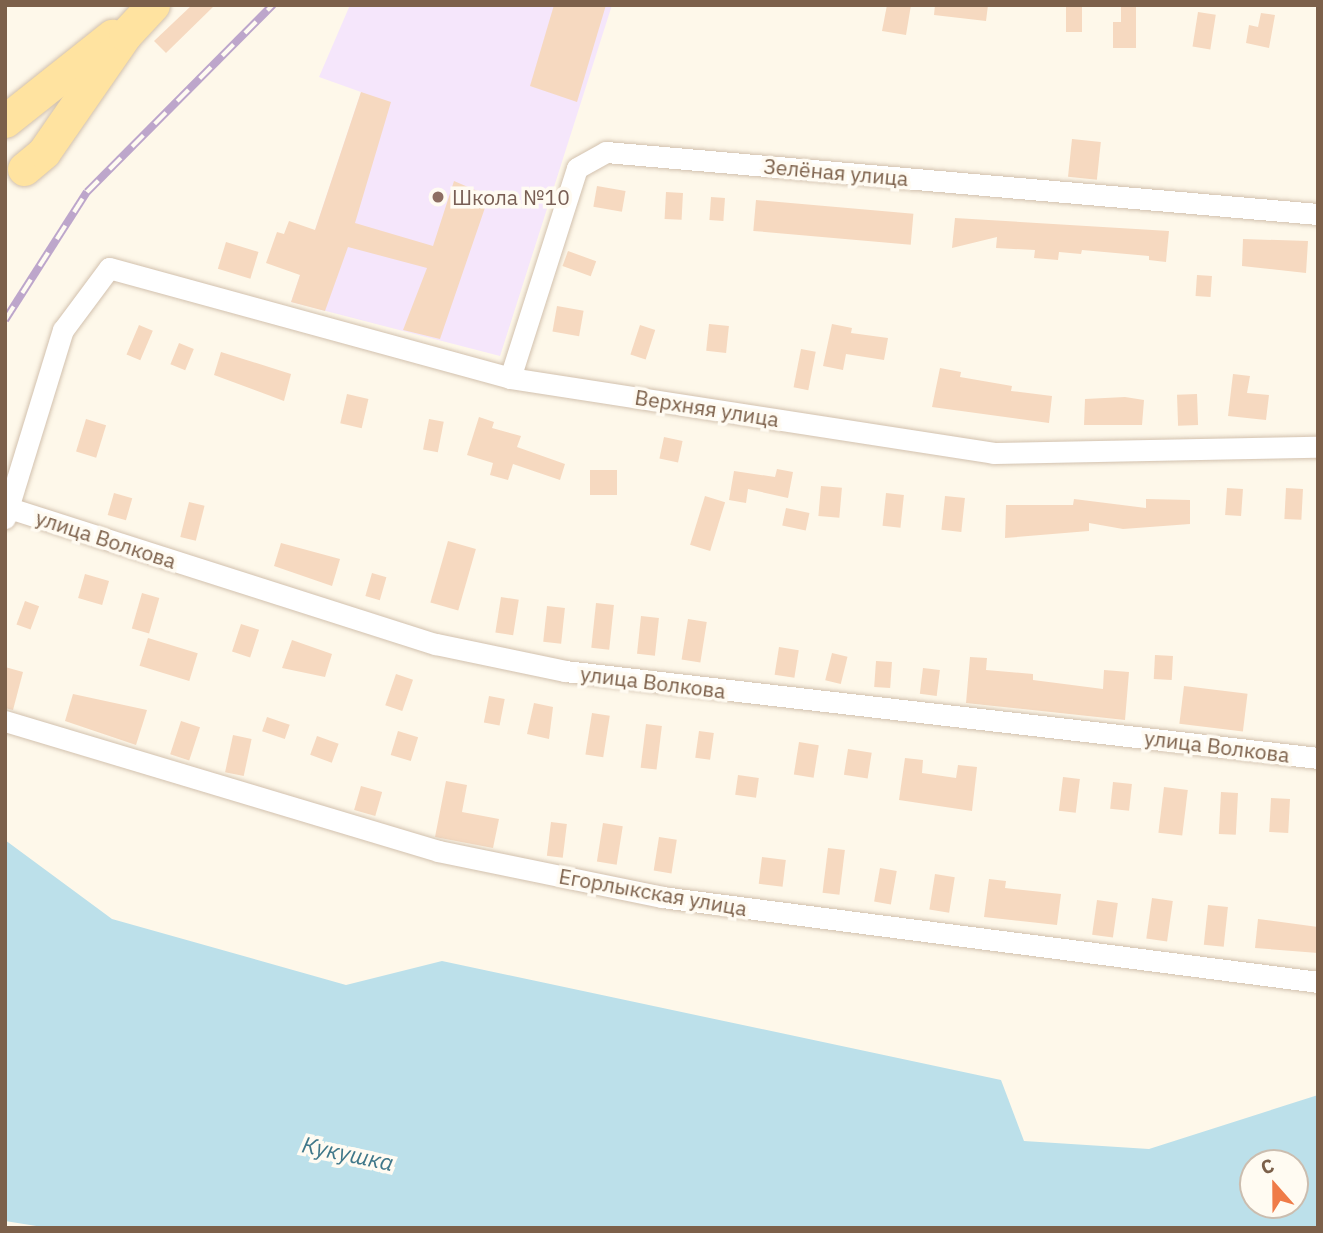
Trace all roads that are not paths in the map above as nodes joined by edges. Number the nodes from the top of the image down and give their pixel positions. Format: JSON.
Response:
{"nodes":[{"id":1,"x":151,"y":5,"type":"edge"},
{"id":2,"x":5,"y":123,"type":"edge"},
{"id":3,"x":11,"y":175,"type":"edge"},
{"id":4,"x":1318,"y":214,"type":"edge"},
{"id":5,"x":510,"y":378,"type":"junction"},
{"id":6,"x":1318,"y":447,"type":"edge"},
{"id":7,"x":7,"y":513,"type":"edge"},
{"id":8,"x":5,"y":721,"type":"edge"},
{"id":9,"x":1318,"y":758,"type":"edge"},
{"id":10,"x":1318,"y":982,"type":"edge"}],
"edges":[{"from":1,"to":2,"type":"main road"},
{"from":1,"to":3,"type":"main road"},
{"from":2,"to":3,"type":"main road"},
{"from":4,"to":5,"type":"street","name":"Зелёная улица"},
{"from":5,"to":6,"type":"street","name":"Верхняя улица"},
{"from":5,"to":7,"type":"street","name":"Верхняя улица"},
{"from":7,"to":9,"type":"street","name":"улица Волкова"},
{"from":8,"to":10,"type":"street","name":"Егорлыкская улица"}]}
